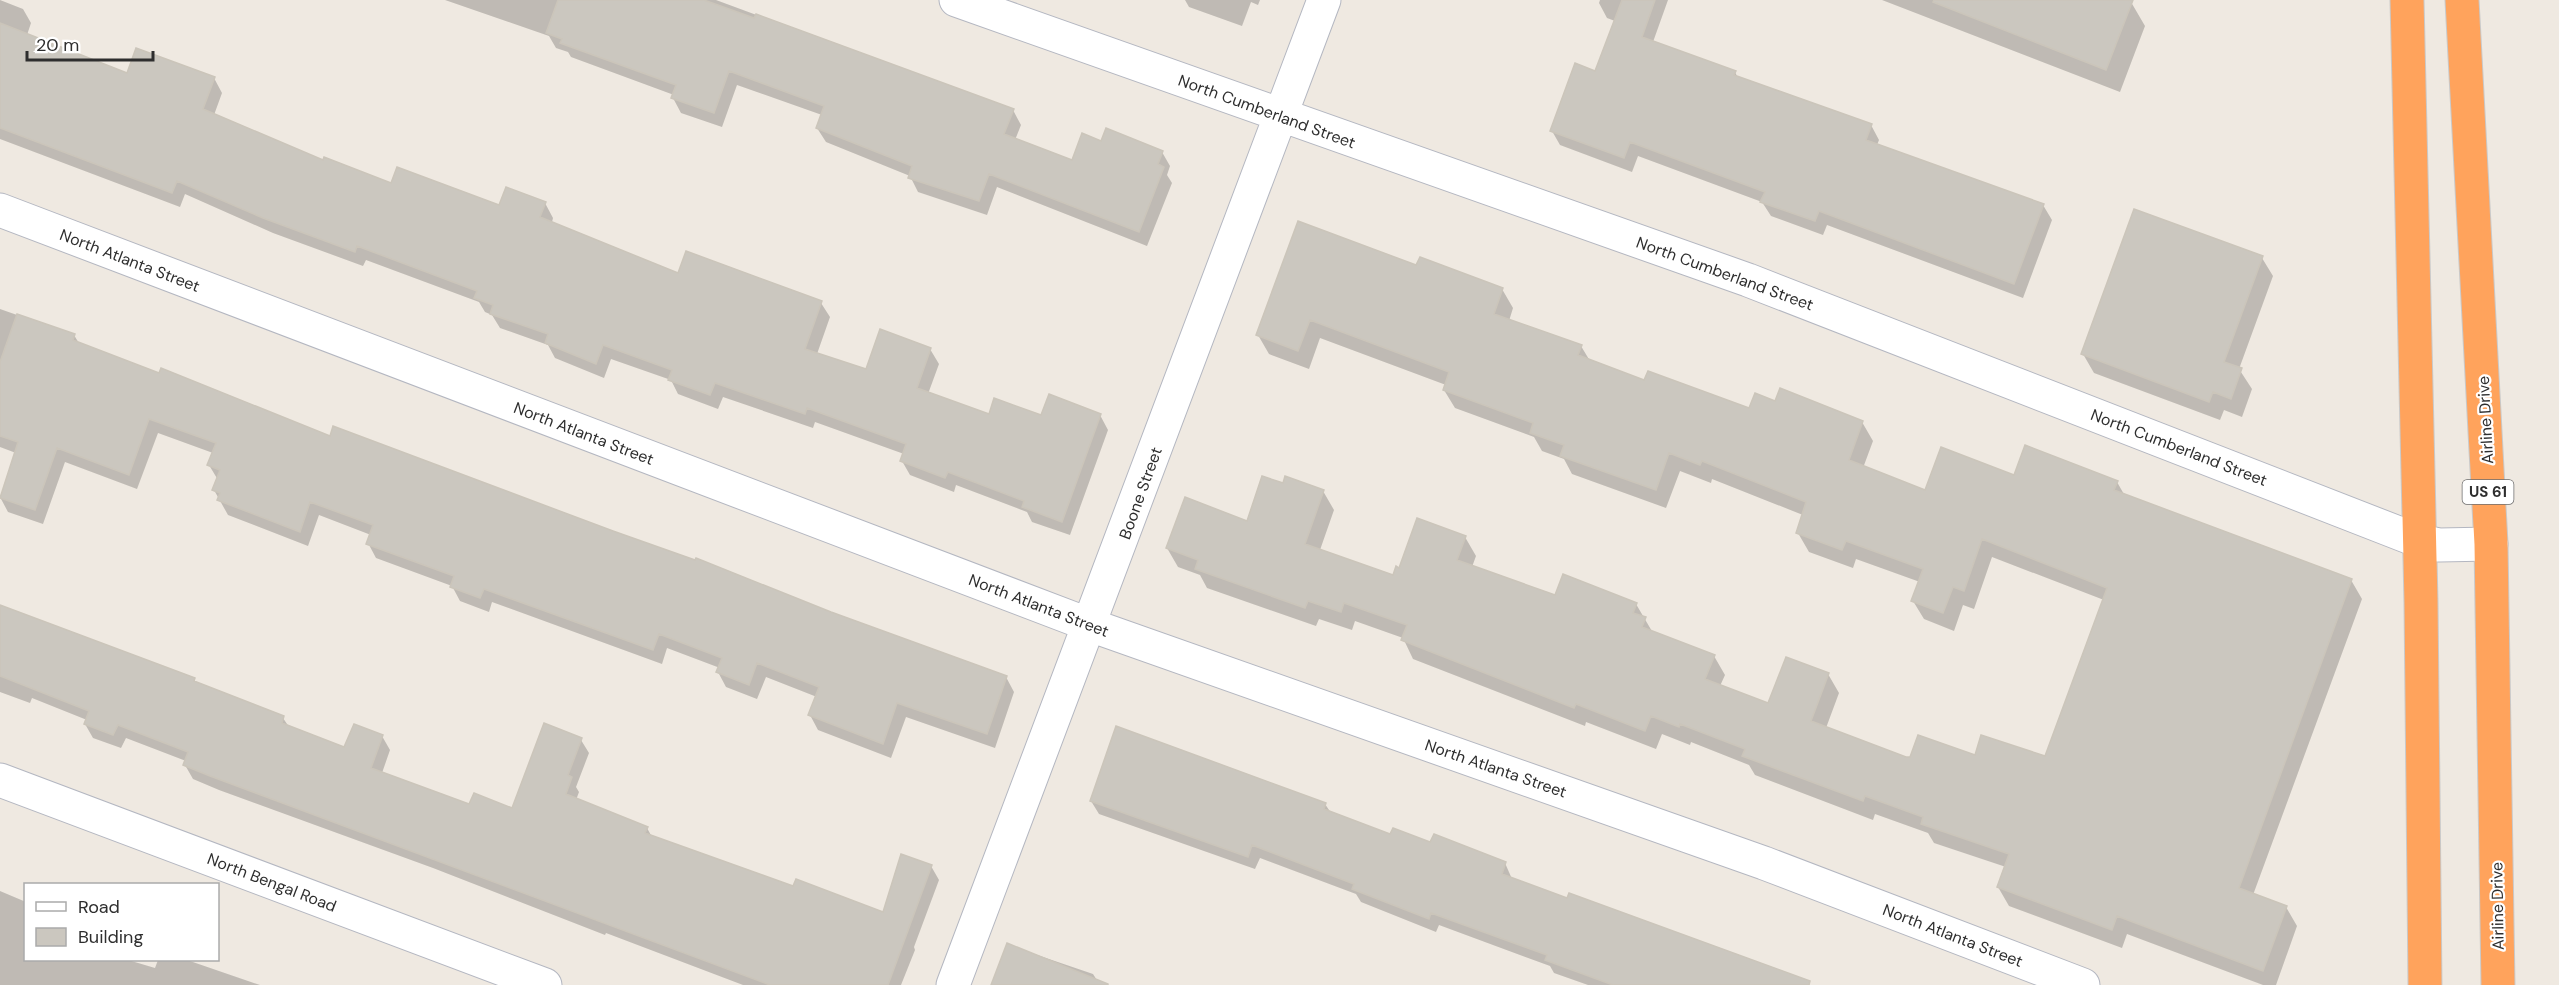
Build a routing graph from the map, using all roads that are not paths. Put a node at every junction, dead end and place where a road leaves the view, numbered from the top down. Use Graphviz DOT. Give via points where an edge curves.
graph roads {
  1 [pos="956,0"];
  2 [pos="1324,0"];
  3 [pos="2408,0"];
  4 [pos="2462,0"];
  5 [pos="1280,116"];
  6 [pos="0,210"];
  7 [pos="2420,541"];
  8 [pos="2491,544"];
  9 [pos="1090,625"];
  10 [pos="0,780"];
  11 [pos="545,985"];
  12 [pos="953,985"];
  13 [pos="2083,985"];
  14 [pos="2425,985"];
  15 [pos="2498,985"];
  1 -- 5 [label="street, North Cumberland Street"];
  2 -- 5 [label="street, Boone Street"];
  3 -- 7 [label="highway"];
  4 -- 8 [label="highway, Airline Drive / US 61"];
  5 -- 7 [label="street, North Cumberland Street" via="1748,280"];
  5 -- 9 [label="street, Boone Street"];
  6 -- 9 [label="street, North Atlanta Street"];
  7 -- 8 [label="street, North Cumberland Street" via="2439,545"];
  7 -- 14 [label="highway"];
  8 -- 15 [label="highway, Airline Drive / US 61"];
  9 -- 12 [label="street, Boone Street"];
  9 -- 13 [label="street, North Atlanta Street" via="1764,863"];
  10 -- 11 [label="street, North Bengal Road"];
}
